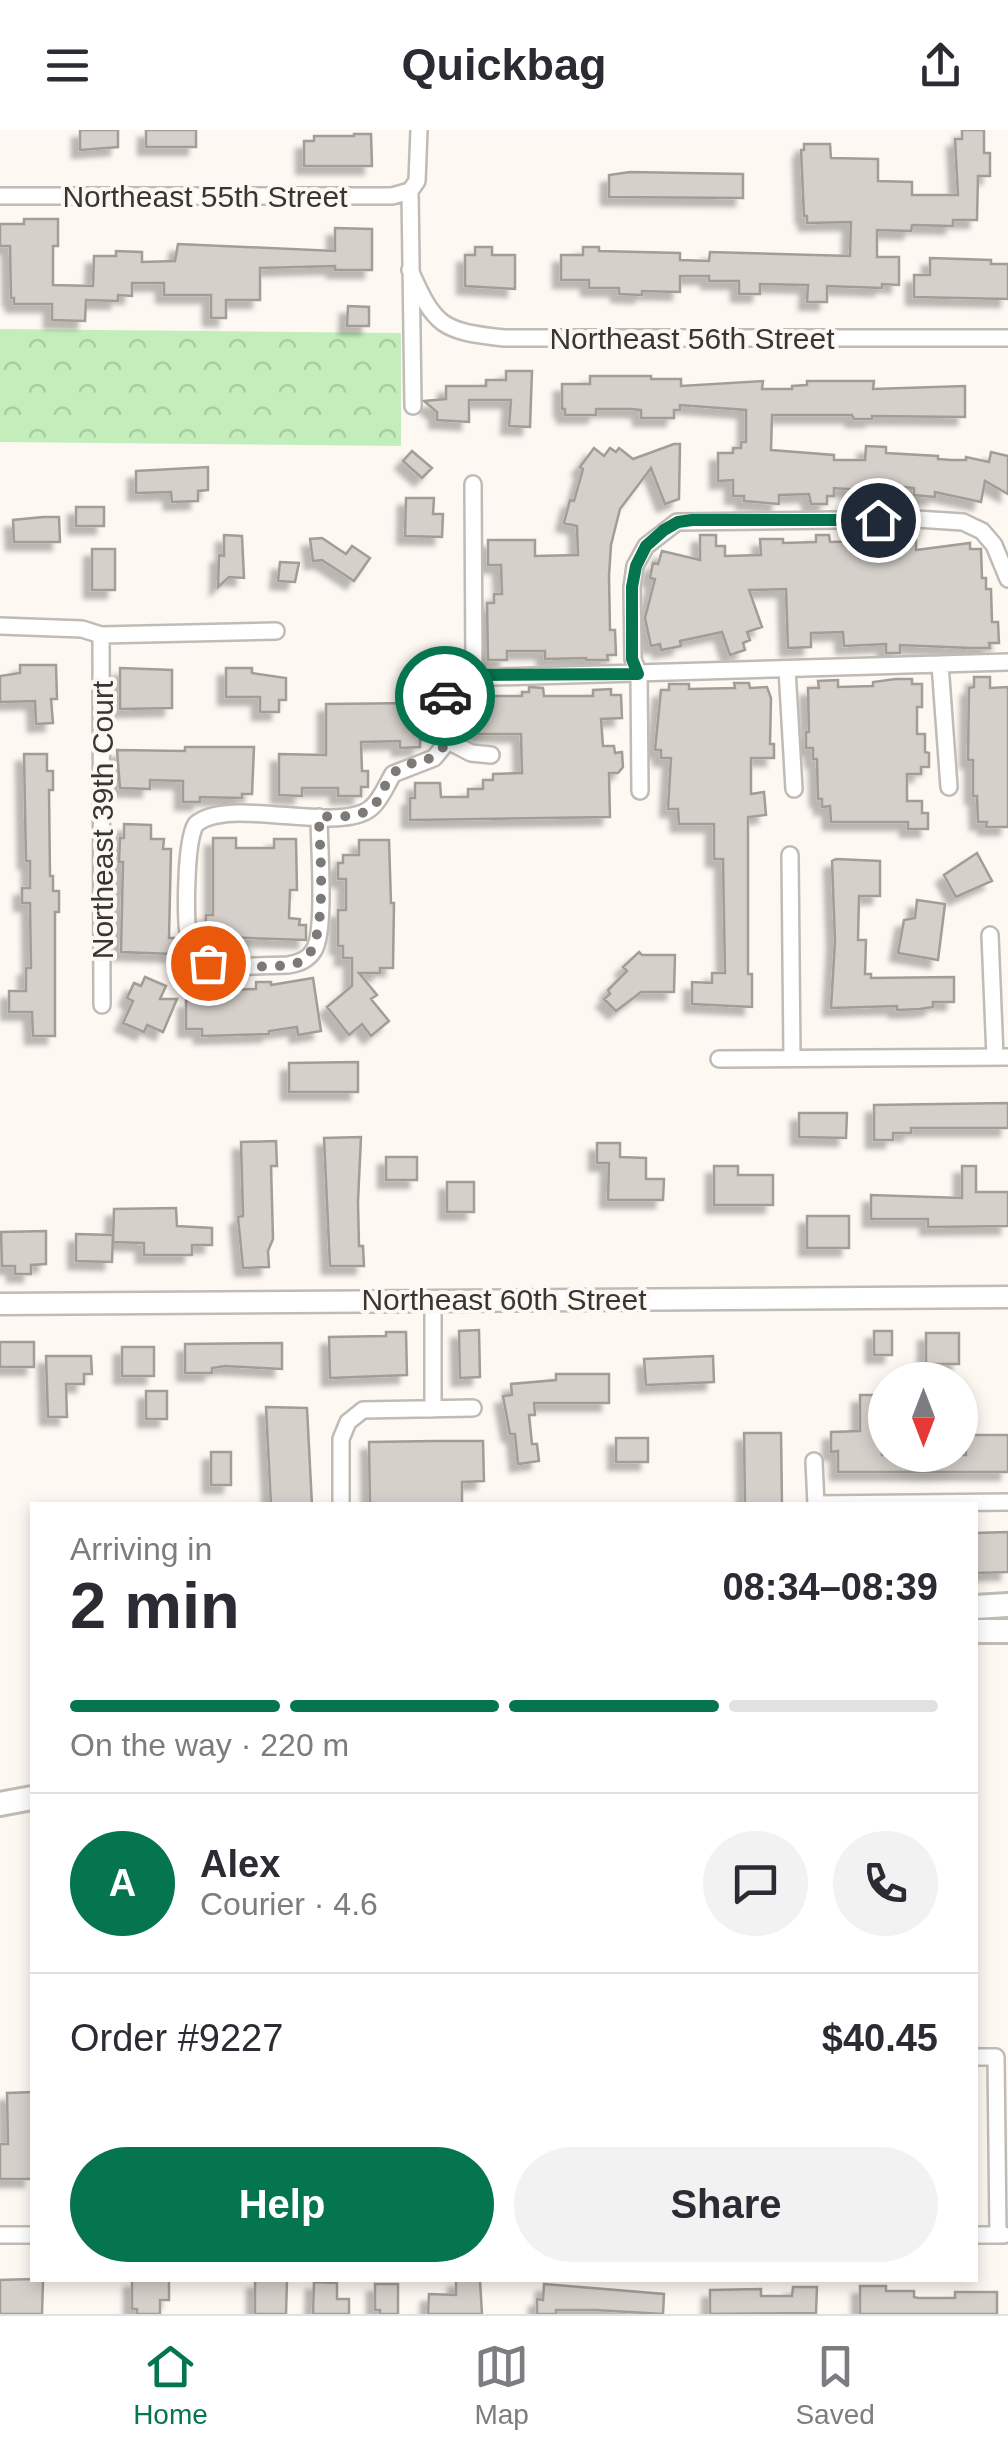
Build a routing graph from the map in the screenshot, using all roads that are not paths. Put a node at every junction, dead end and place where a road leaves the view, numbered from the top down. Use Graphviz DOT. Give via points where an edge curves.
graph roads {
  1 [pos="419,130"];
  2 [pos="410,191"];
  3 [pos="0,196"];
  4 [pos="410,270"];
  5 [pos="1008,338"];
  6 [pos="413,406"];
  7 [pos="473,484"];
  8 [pos="1008,579"];
  9 [pos="0,626"];
  10 [pos="276,631"];
  11 [pos="101,636"];
  12 [pos="1008,662"];
  13 [pos="940,664"];
  14 [pos="787,669"];
  15 [pos="638,674"];
  16 [pos="474,675"];
  17 [pos="448,741"];
  18 [pos="492,754"];
  19 [pos="949,787"];
  20 [pos="794,789"];
  21 [pos="640,791"];
  22 [pos="319,817"];
  23 [pos="790,854"];
  24 [pos="990,935"];
  25 [pos="102,1005"];
  26 [pos="792,1056"];
  27 [pos="1001,1057"];
  28 [pos="719,1059"];
  29 [pos="1008,1297"];
  30 [pos="433,1299"];
  31 [pos="0,1304"];
  32 [pos="473,1408"];
  33 [pos="432,1409"];
  34 [pos="814,1460"];
  35 [pos="342,1502"];
  36 [pos="816,1502"];
  37 [pos="978,1502"];
  38 [pos="1008,1502"];
  39 [pos="1008,1605"];
  40 [pos="978,1606"];
  41 [pos="1008,1631"];
  42 [pos="978,1632"];
  43 [pos="30,1798"];
  44 [pos="0,1804"];
  45 [pos="978,2057"];
  46 [pos="0,2235"];
  47 [pos="30,2235"];
  48 [pos="1003,2235"];
  1 -- 2 [label="street" via="417,181"];
  2 -- 3 [label="street, Northeast 55th Street"];
  2 -- 4 [label="street"];
  4 -- 5 [label="street, Northeast 56th Street" via="427,308 447,326 504,338"];
  4 -- 6 [label="street"];
  7 -- 16 [label="street"];
  8 -- 15 [label="street" via="994,545 964,522 678,522 646,546 636,566 632,659"];
  9 -- 11 [label="street" via="82,629"];
  10 -- 11 [label="street"];
  11 -- 25 [label="street, Northeast 39th Court"];
  12 -- 13 [label="street"];
  13 -- 14 [label="street"];
  13 -- 19 [label="street"];
  14 -- 15 [label="street"];
  14 -- 20 [label="street"];
  15 -- 16 [label="street"];
  15 -- 21 [label="street"];
  16 -- 17 [label="street" via="454,682 445,694"];
  17 -- 18 [label="street"];
  17 -- 22 [label="street" via="434,758 392,774 367,811"];
  22 -- 22 [label="street" via="217,814 196,824 188,840 188,932 197,958 288,965 310,955 320,934"];
  23 -- 26 [label="street"];
  24 -- 27 [label="street"];
  26 -- 27 [label="street"];
  26 -- 28 [label="street"];
  29 -- 30 [label="street, Northeast 60th Street"];
  30 -- 31 [label="street, Northeast 60th Street"];
  30 -- 33 [label="street"];
  32 -- 33 [label="street"];
  33 -- 35 [label="street" via="364,1410 348,1422 341,1439"];
  34 -- 36 [label="street"];
  37 -- 38 [label="street"];
  39 -- 40 [label="main road"];
  41 -- 42 [label="main road"];
  43 -- 44 [label="main road"];
  45 -- 48 [label="street" via="996,2057"];
  46 -- 47 [label="street"];
}
